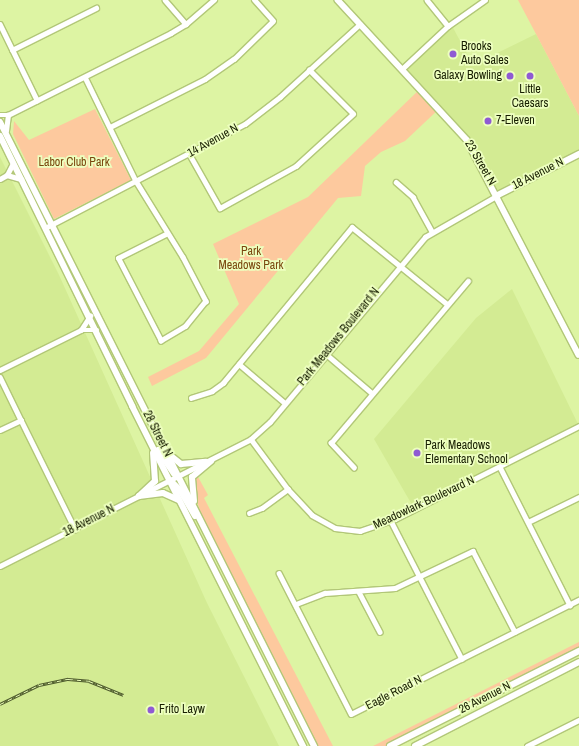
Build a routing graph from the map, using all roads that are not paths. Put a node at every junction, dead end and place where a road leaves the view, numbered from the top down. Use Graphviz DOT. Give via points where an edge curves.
graph roads {
  1 [pos="165,0"];
  2 [pos="214,0"];
  3 [pos="254,0"];
  4 [pos="338,0"];
  5 [pos="427,0"];
  6 [pos="485,0"];
  7 [pos="96,8"];
  8 [pos="0,24"];
  9 [pos="186,24"];
  10 [pos="360,24"];
  11 [pos="448,26"];
  12 [pos="12,50"];
  13 [pos="402,69"];
  14 [pos="309,70"];
  15 [pos="85,77"];
  16 [pos="38,100"];
  17 [pos="0,115"];
  18 [pos="8,115"];
  19 [pos="0,122"];
  20 [pos="110,127"];
  21 [pos="0,136"];
  22 [pos="8,137"];
  23 [pos="190,154"];
  24 [pos="579,154"];
  25 [pos="13,163"];
  26 [pos="7,175"];
  27 [pos="0,179"];
  28 [pos="21,179"];
  29 [pos="136,181"];
  30 [pos="396,182"];
  31 [pos="498,195"];
  32 [pos="48,226"];
  33 [pos="432,230"];
  34 [pos="166,234"];
  35 [pos="398,265"];
  36 [pos="468,281"];
  37 [pos="447,304"];
  38 [pos="90,316"];
  39 [pos="81,330"];
  40 [pos="97,330"];
  41 [pos="326,354"];
  42 [pos="579,355"];
  43 [pos="239,364"];
  44 [pos="0,370"];
  45 [pos="0,377"];
  46 [pos="372,393"];
  47 [pos="191,398"];
  48 [pos="285,403"];
  49 [pos="132,406"];
  50 [pos="21,420"];
  51 [pos="579,426"];
  52 [pos="0,430"];
  53 [pos="251,439"];
  54 [pos="150,442"];
  55 [pos="162,445"];
  56 [pos="212,461"];
  57 [pos="500,467"];
  58 [pos="354,468"];
  59 [pos="178,477"];
  60 [pos="170,481"];
  61 [pos="288,489"];
  62 [pos="139,496"];
  63 [pos="579,497"];
  64 [pos="180,501"];
  65 [pos="196,510"];
  66 [pos="249,512"];
  67 [pos="391,521"];
  68 [pos="528,522"];
  69 [pos="75,529"];
  70 [pos="214,544"];
  71 [pos="0,566"];
  72 [pos="279,573"];
  73 [pos="420,577"];
  74 [pos="359,592"];
  75 [pos="579,600"];
  76 [pos="296,604"];
  77 [pos="570,605"];
  78 [pos="380,632"];
  79 [pos="515,632"];
  80 [pos="579,651"];
  81 [pos="462,659"];
  82 [pos="579,662"];
  83 [pos="579,720"];
  84 [pos="291,722"];
  85 [pos="418,732"];
  86 [pos="303,746"];
  87 [pos="306,746"];
  88 [pos="314,746"];
  89 [pos="390,746"];
  90 [pos="395,746"];
  91 [pos="415,746"];
  92 [pos="527,746"];
  1 -- 9 [label="street"];
  2 -- 9 [label="street"];
  3 -- 20 [label="street" via="273,21 234,59 210,76"];
  4 -- 10 [label="street, 23 Street N"];
  5 -- 11 [label="street"];
  6 -- 11 [label="street"];
  7 -- 12 [label="street"];
  8 -- 12 [label="street"];
  9 -- 15 [label="street"];
  10 -- 13 [label="street, 23 Street N"];
  10 -- 14 [label="street, 14 Avenue N"];
  11 -- 13 [label="street"];
  12 -- 16 [label="street"];
  13 -- 31 [label="street, 23 Street N" via="462,133"];
  14 -- 23 [label="street, 14 Avenue N" via="258,115"];
  14 -- 23 [label="street" via="353,114 296,166 220,208"];
  15 -- 16 [label="street"];
  15 -- 20 [label="street"];
  16 -- 18 [label="street"];
  17 -- 18 [label="street"];
  18 -- 22 [label="street" via="5,125"];
  19 -- 22 [label="main road, 28 Street N"];
  20 -- 29 [label="street"];
  21 -- 25 [label="main road, 28 Street N"];
  22 -- 32 [label="main road, 28 Street N"];
  23 -- 29 [label="street, 14 Avenue N"];
  24 -- 31 [label="street, 18 Avenue N"];
  25 -- 26 [label="street"];
  25 -- 28 [label="main road, 28 Street N"];
  26 -- 27 [label="street"];
  26 -- 28 [label="street"];
  28 -- 32 [label="main road, 28 Street N"];
  29 -- 32 [label="street, 14 Avenue N"];
  29 -- 34 [label="street"];
  30 -- 33 [label="street" via="413,197"];
  31 -- 33 [label="street, Park Meadows Boulevard N"];
  31 -- 42 [label="street, 23 Street N"];
  32 -- 38 [label="main road, 28 Street N"];
  32 -- 55 [label="main road, 28 Street N"];
  33 -- 35 [label="street, Park Meadows Boulevard N"];
  34 -- 34 [label="street" via="183,257 206,301 186,326 161,341 118,258"];
  35 -- 37 [label="street"];
  35 -- 41 [label="street, Park Meadows Boulevard N"];
  35 -- 43 [label="street" via="352,227"];
  36 -- 37 [label="street"];
  37 -- 46 [label="street"];
  38 -- 39 [label="street"];
  38 -- 40 [label="main road, 28 Street N"];
  39 -- 40 [label="street"];
  39 -- 44 [label="street"];
  40 -- 49 [label="main road, 28 Street N"];
  41 -- 46 [label="street"];
  41 -- 48 [label="street, Park Meadows Boulevard N"];
  43 -- 47 [label="street" via="218,388"];
  43 -- 48 [label="street"];
  45 -- 50 [label="street"];
  46 -- 58 [label="street" via="331,443"];
  48 -- 53 [label="street, Park Meadows Boulevard N"];
  49 -- 54 [label="main road, 28 Street N"];
  49 -- 59 [label="main road" via="172,473"];
  50 -- 52 [label="street"];
  50 -- 69 [label="street"];
  51 -- 57 [label="street, Meadowlark Boulevard N"];
  53 -- 56 [label="street, Park Meadows Boulevard N"];
  53 -- 61 [label="street, Meadowlark Boulevard N"];
  54 -- 60 [label="main road, 28 Street N"];
  54 -- 62 [label="main road" via="155,481"];
  55 -- 56 [label="main road" via="175,462 181,464"];
  55 -- 59 [label="main road, 28 Street N"];
  56 -- 59 [label="street, Park Meadows Boulevard N"];
  56 -- 65 [label="main road" via="195,473 191,482"];
  57 -- 67 [label="street, Meadowlark Boulevard N"];
  57 -- 68 [label="street"];
  59 -- 60 [label="street, 18 Avenue N"];
  59 -- 65 [label="main road, 28 Street N"];
  60 -- 62 [label="street, 18 Avenue N"];
  60 -- 64 [label="main road, 28 Street N"];
  60 -- 70 [label="main road" via="180,490"];
  61 -- 66 [label="street" via="262,508"];
  61 -- 67 [label="street, Meadowlark Boulevard N" via="316,518 341,530 364,530"];
  62 -- 64 [label="main road" via="163,492"];
  62 -- 69 [label="street, 18 Avenue N"];
  63 -- 68 [label="street"];
  64 -- 84 [label="main road, 28 Street N"];
  65 -- 70 [label="main road, 28 Street N"];
  67 -- 73 [label="street"];
  68 -- 77 [label="street"];
  69 -- 71 [label="street, 18 Avenue N"];
  70 -- 88 [label="main road, 28 Street N"];
  72 -- 76 [label="street, Eagle Road N"];
  73 -- 74 [label="street" via="395,588"];
  73 -- 79 [label="street" via="473,551"];
  73 -- 81 [label="street"];
  74 -- 76 [label="street" via="324,594"];
  74 -- 78 [label="street"];
  75 -- 77 [label="street, Eagle Road N"];
  76 -- 81 [label="street, Eagle Road N" via="352,714"];
  77 -- 79 [label="street, Eagle Road N"];
  79 -- 81 [label="street, Eagle Road N"];
  80 -- 85 [label="main road, 26 Avenue N"];
  82 -- 91 [label="main road, 26 Avenue N"];
  83 -- 92 [label="street"];
  84 -- 86 [label="main road, 28 Street N"];
  84 -- 87 [label="main road"];
  85 -- 89 [label="main road, 26 Avenue N"];
  85 -- 90 [label="main road"];
}
